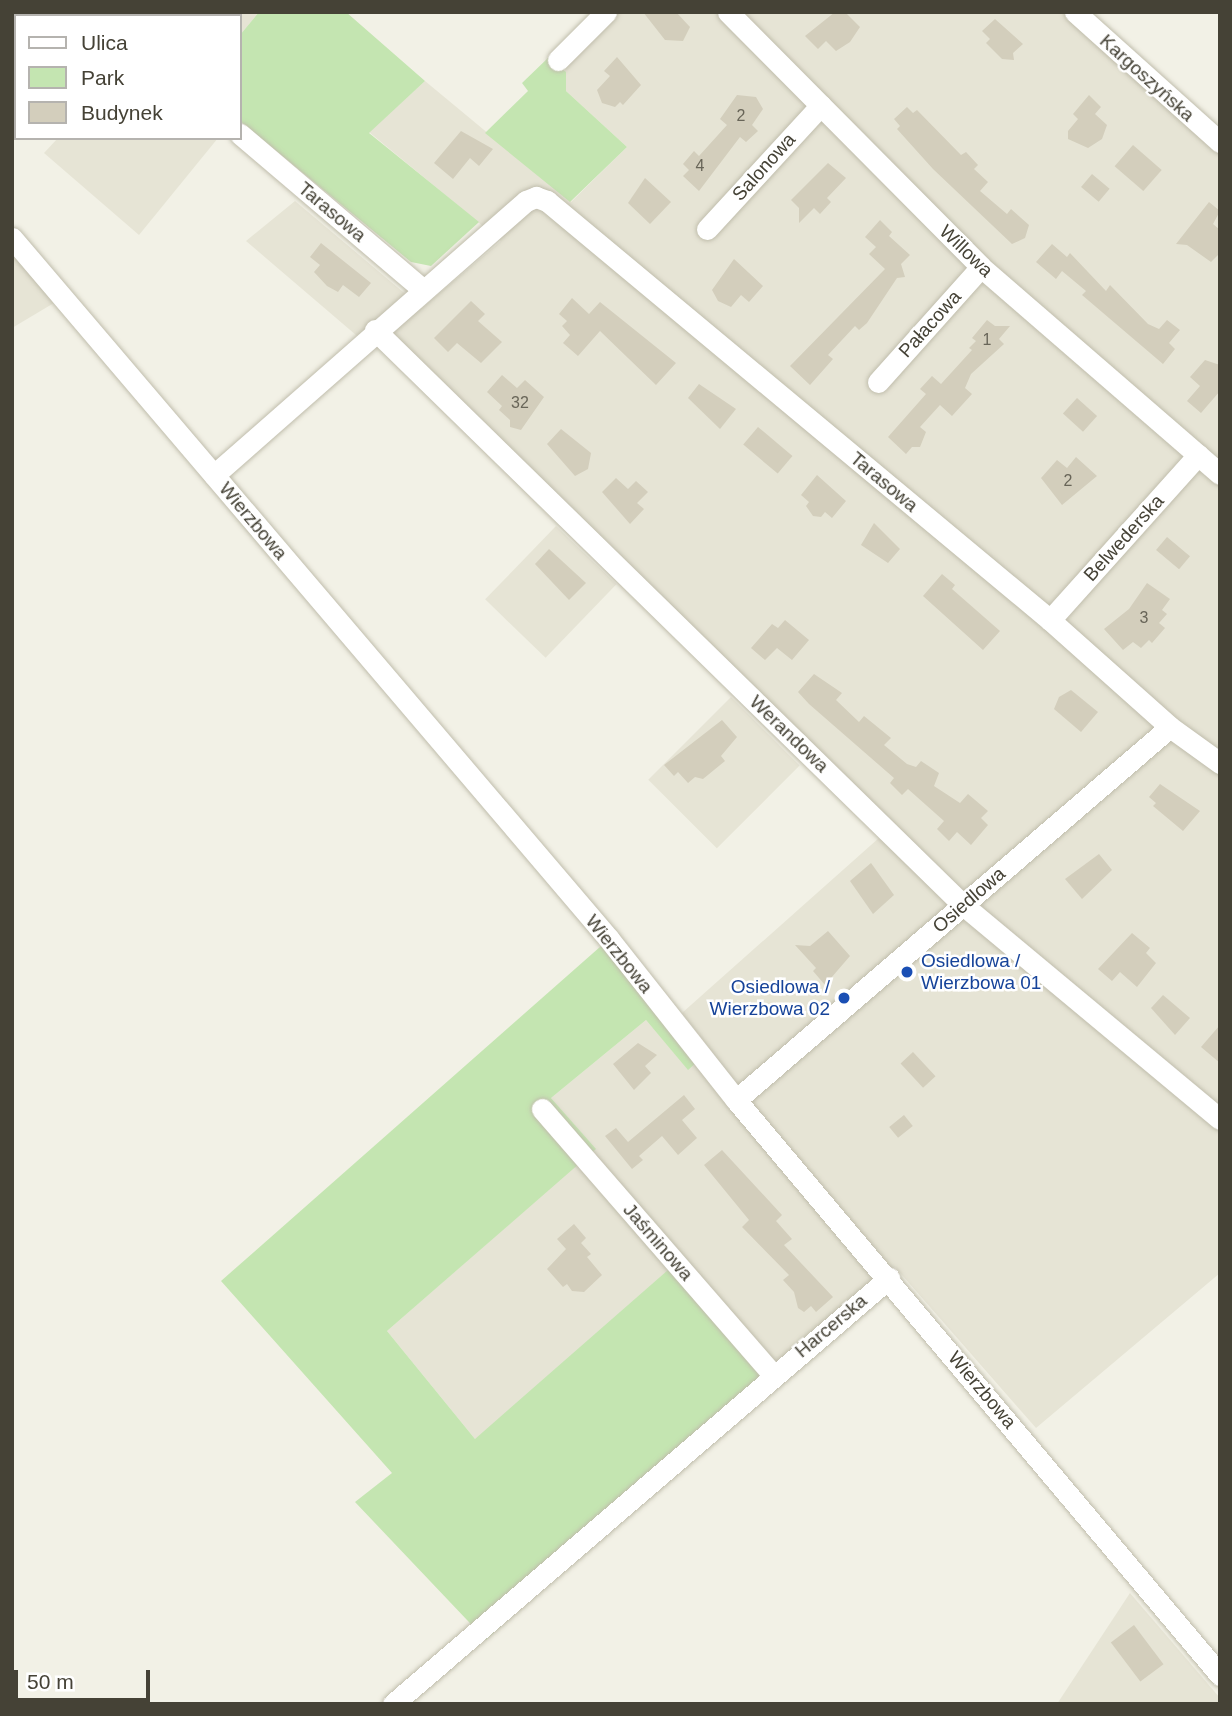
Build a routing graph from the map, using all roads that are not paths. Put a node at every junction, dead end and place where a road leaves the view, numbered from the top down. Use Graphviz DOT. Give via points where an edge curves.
graph roads {
  1 [pos="606,12"];
  2 [pos="728,12"];
  3 [pos="1075,12"];
  4 [pos="558,60"];
  5 [pos="821,105"];
  6 [pos="242,136"];
  7 [pos="1220,142"];
  8 [pos="707,229"];
  9 [pos="12,238"];
  10 [pos="981,267"];
  11 [pos="423,289"];
  12 [pos="375,330"];
  13 [pos="878,382"];
  14 [pos="1198,456"];
  15 [pos="1220,474"];
  16 [pos="214,475"];
  17 [pos="1049,620"];
  18 [pos="1170,727"];
  19 [pos="1220,763"];
  20 [pos="963,905"];
  21 [pos="736,1100"];
  22 [pos="542,1109"];
  23 [pos="1220,1119"];
  24 [pos="889,1278"];
  25 [pos="773,1375"];
  26 [pos="1220,1675"];
  27 [pos="393,1704"];
  1 -- 4 [label="street"];
  2 -- 5 [label="street, Willowa"];
  3 -- 7 [label="street, Kargoszyńska"];
  5 -- 8 [label="street, Salonowa"];
  5 -- 10 [label="street, Willowa"];
  6 -- 11 [label="street, Tarasowa"];
  9 -- 16 [label="street, Wierzbowa"];
  10 -- 13 [label="street, Pałacowa"];
  10 -- 14 [label="street, Willowa"];
  11 -- 12 [label="street"];
  11 -- 17 [label="street, Tarasowa" via="526,201 536,197 547,201"];
  12 -- 16 [label="street"];
  12 -- 20 [label="street, Werandowa"];
  14 -- 15 [label="street, Willowa"];
  14 -- 17 [label="street, Belwederska"];
  16 -- 21 [label="street, Wierzbowa" via="609,939"];
  17 -- 18 [label="street, Tarasowa"];
  18 -- 19 [label="street, Tarasowa"];
  18 -- 20 [label="street, Osiedlowa"];
  20 -- 21 [label="street, Osiedlowa"];
  20 -- 23 [label="street, Werandowa"];
  21 -- 24 [label="street, Wierzbowa"];
  22 -- 25 [label="street, Jaśminowa"];
  24 -- 25 [label="street, Harcerska"];
  24 -- 26 [label="street, Wierzbowa"];
  25 -- 27 [label="street, Harcerska"];
}
